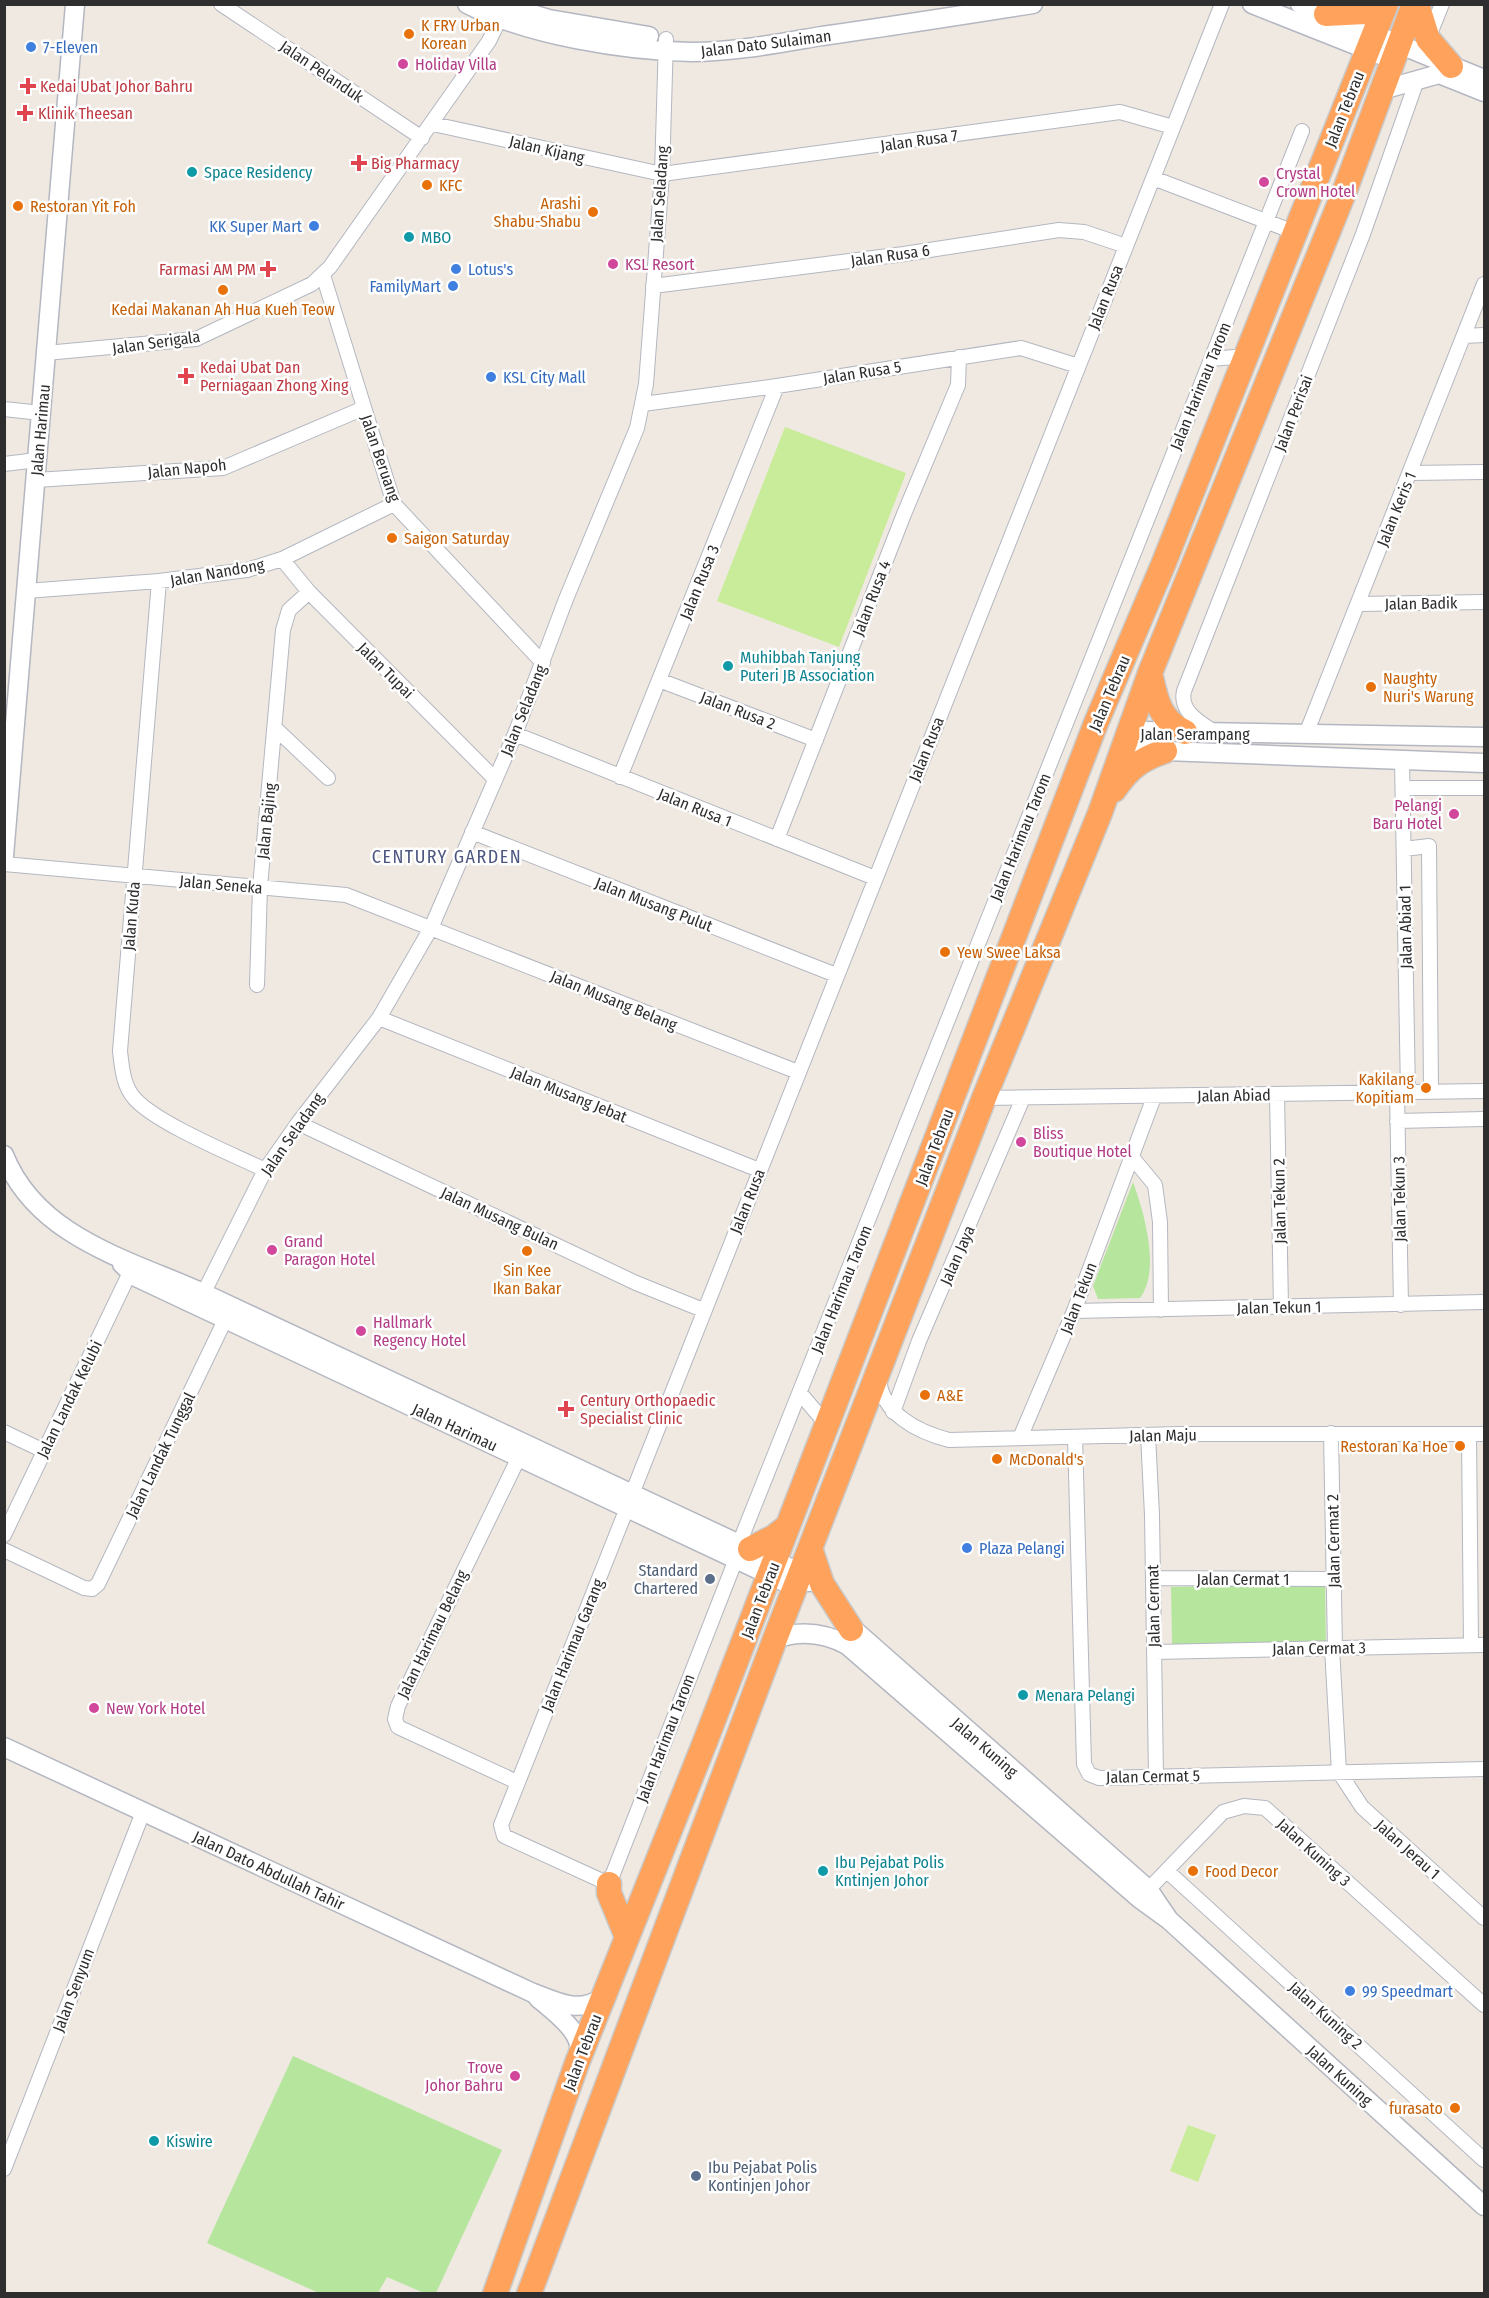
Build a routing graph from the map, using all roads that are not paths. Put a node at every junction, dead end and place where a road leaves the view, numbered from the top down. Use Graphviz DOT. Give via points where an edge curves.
graph roads {
  1 [pos="75,4"];
  2 [pos="221,4"];
  3 [pos="467,4"];
  4 [pos="963,4"];
  5 [pos="1033,4"];
  6 [pos="1222,4"];
  7 [pos="1252,4"];
  8 [pos="1300,4"];
  9 [pos="1381,4"];
  10 [pos="1386,4"];
  11 [pos="1415,4"];
  12 [pos="1442,4"];
  13 [pos="501,10"];
  14 [pos="1326,14"];
  15 [pos="1428,39"];
  16 [pos="1371,42"];
  17 [pos="666,45"];
  18 [pos="1396,53"];
  19 [pos="1451,66"];
  20 [pos="1485,79"];
  21 [pos="1417,80"];
  22 [pos="1382,90"];
  23 [pos="1485,92"];
  24 [pos="432,124"];
  25 [pos="1173,127"];
  26 [pos="1302,131"];
  27 [pos="422,138"];
  28 [pos="662,174"];
  29 [pos="1153,178"];
  30 [pos="1265,220"];
  31 [pos="1294,231"];
  32 [pos="1126,246"];
  33 [pos="323,275"];
  34 [pos="1485,284"];
  35 [pos="652,286"];
  36 [pos="1485,335"];
  37 [pos="1464,336"];
  38 [pos="46,353"];
  39 [pos="1245,356"];
  40 [pos="959,357"];
  41 [pos="1210,359"];
  42 [pos="1078,366"];
  43 [pos="777,386"];
  44 [pos="643,404"];
  45 [pos="364,408"];
  46 [pos="4,410"];
  47 [pos="41,413"];
  48 [pos="37,460"];
  49 [pos="4,464"];
  50 [pos="1485,472"];
  51 [pos="1410,473"];
  52 [pos="36,480"];
  53 [pos="394,504"];
  54 [pos="282,559"];
  55 [pos="1163,565"];
  56 [pos="159,581"];
  57 [pos="26,591"];
  58 [pos="309,592"];
  59 [pos="1485,602"];
  60 [pos="1358,604"];
  61 [pos="543,663"];
  62 [pos="1150,673"];
  63 [pos="659,680"];
  64 [pos="276,729"];
  65 [pos="1185,732"];
  66 [pos="1216,733"];
  67 [pos="515,734"];
  68 [pos="1306,734"];
  69 [pos="1126,737"];
  70 [pos="1485,737"];
  71 [pos="816,740"];
  72 [pos="1165,751"];
  73 [pos="1402,761"];
  74 [pos="1485,763"];
  75 [pos="620,777"];
  76 [pos="328,778"];
  77 [pos="495,779"];
  78 [pos="1403,788"];
  79 [pos="1485,788"];
  80 [pos="1100,813"];
  81 [pos="472,832"];
  82 [pos="777,839"];
  83 [pos="1404,849"];
  84 [pos="4,856"];
  85 [pos="4,864"];
  86 [pos="134,876"];
  87 [pos="1038,877"];
  88 [pos="875,878"];
  89 [pos="260,887"];
  90 [pos="431,928"];
  91 [pos="836,975"];
  92 [pos="257,985"];
  93 [pos="380,1018"];
  94 [pos="798,1072"];
  95 [pos="1485,1091"];
  96 [pos="1431,1092"];
  97 [pos="1402,1093"];
  98 [pos="1277,1095"];
  99 [pos="1154,1097"];
  100 [pos="984,1098"];
  101 [pos="1023,1098"];
  102 [pos="1485,1119"];
  103 [pos="1397,1121"];
  104 [pos="298,1123"];
  105 [pos="4,1155"];
  106 [pos="1131,1156"];
  107 [pos="265,1170"];
  108 [pos="759,1170"];
  109 [pos="128,1266"];
  110 [pos="200,1300"];
  111 [pos="1485,1302"];
  112 [pos="1401,1305"];
  113 [pos="1281,1307"];
  114 [pos="703,1310"];
  115 [pos="1161,1310"];
  116 [pos="1074,1311"];
  117 [pos="225,1320"];
  118 [pos="878,1371"];
  119 [pos="800,1393"];
  120 [pos="893,1412"];
  121 [pos="827,1425"];
  122 [pos="4,1432"];
  123 [pos="1331,1433"];
  124 [pos="1469,1434"];
  125 [pos="1485,1434"];
  126 [pos="1148,1435"];
  127 [pos="1075,1437"];
  128 [pos="1020,1438"];
  129 [pos="44,1450"];
  130 [pos="519,1457"];
  131 [pos="629,1501"];
  132 [pos="788,1526"];
  133 [pos="4,1535"];
  134 [pos="810,1548"];
  135 [pos="4,1550"];
  136 [pos="742,1551"];
  137 [pos="772,1568"];
  138 [pos="1153,1578"];
  139 [pos="1334,1579"];
  140 [pos="798,1580"];
  141 [pos="851,1629"];
  142 [pos="775,1639"];
  143 [pos="1478,1645"];
  144 [pos="1333,1648"];
  145 [pos="1154,1652"];
  146 [pos="4,1747"];
  147 [pos="1485,1769"];
  148 [pos="1339,1772"];
  149 [pos="1156,1776"];
  150 [pos="517,1782"];
  151 [pos="143,1812"];
  152 [pos="1167,1871"];
  153 [pos="609,1884"];
  154 [pos="1144,1894"];
  155 [pos="1485,1918"];
  156 [pos="627,1937"];
  157 [pos="533,1993"];
  158 [pos="602,1998"];
  159 [pos="1485,2005"];
  160 [pos="577,2063"];
  161 [pos="1485,2160"];
  162 [pos="4,2169"];
  163 [pos="1485,2206"];
  164 [pos="495,2294"];
  165 [pos="529,2294"];
  1 -- 38 [label="street, Jalan Harimau"];
  2 -- 27 [label="street, Jalan Pelanduk"];
  3 -- 13 [label="street, Jalan Dato Sulaiman"];
  4 -- 17 [label="street, Jalan Dato Sulaiman" via="746,38"];
  5 -- 17 [label="street, Jalan Dato Sulaiman" via="749,48 693,52"];
  6 -- 25 [label="street, Jalan Rusa"];
  7 -- 16 [label="street"];
  8 -- 14 [label="street"];
  9 -- 14 [label="highway" via="1365,12"];
  10 -- 16 [label="highway, Jalan Tebrau"];
  11 -- 15 [label="highway"];
  11 -- 18 [label="highway, Jalan Tebrau"];
  12 -- 15 [label="street"];
  13 -- 17 [label="street, Jalan Dato Sulaiman" via="577,38"];
  13 -- 24 [label="street" via="489,41"];
  14 -- 16 [label="street"];
  15 -- 19 [label="highway"];
  16 -- 18 [label="street"];
  16 -- 31 [label="highway, Jalan Tebrau"];
  17 -- 28 [label="street, Jalan Seladang"];
  18 -- 19 [label="street"];
  18 -- 22 [label="highway, Jalan Tebrau"];
  19 -- 20 [label="street"];
  21 -- 22 [label="street"];
  21 -- 23 [label="street" via="1446,75"];
  21 -- 66 [label="street, Jalan Perisai" via="1363,234 1184,691 1184,705 1191,716"];
  22 -- 62 [label="highway, Jalan Tebrau"];
  24 -- 27 [label="street"];
  24 -- 28 [label="street, Jalan Kijang"];
  25 -- 28 [label="street, Jalan Rusa 7" via="1120,112"];
  25 -- 29 [label="street, Jalan Rusa"];
  26 -- 30 [label="street, Jalan Harimau Tarom"];
  27 -- 33 [label="street"];
  28 -- 35 [label="street, Jalan Seladang"];
  29 -- 30 [label="street"];
  29 -- 32 [label="street, Jalan Rusa"];
  30 -- 31 [label="street"];
  30 -- 41 [label="street, Jalan Harimau Tarom"];
  31 -- 39 [label="highway, Jalan Tebrau"];
  32 -- 35 [label="street, Jalan Rusa 6" via="1084,232 1059,230"];
  32 -- 42 [label="street, Jalan Rusa"];
  33 -- 38 [label="street, Jalan Serigala" via="312,284 196,339"];
  33 -- 45 [label="street, Jalan Beruang"];
  34 -- 37 [label="street, Jalan Keris 1"];
  35 -- 44 [label="street, Jalan Seladang"];
  36 -- 37 [label="street"];
  37 -- 51 [label="street, Jalan Keris 1"];
  38 -- 47 [label="street, Jalan Harimau"];
  39 -- 41 [label="street"];
  39 -- 55 [label="highway, Jalan Tebrau"];
  40 -- 42 [label="street, Jalan Rusa 5" via="1021,348"];
  40 -- 43 [label="street, Jalan Rusa 5"];
  40 -- 71 [label="street, Jalan Rusa 4" via="958,385"];
  41 -- 119 [label="street, Jalan Harimau Tarom"];
  42 -- 88 [label="street, Jalan Rusa"];
  43 -- 44 [label="street, Jalan Rusa 5"];
  43 -- 63 [label="street, Jalan Rusa 3"];
  44 -- 61 [label="street, Jalan Seladang" via="637,428"];
  45 -- 52 [label="street, Jalan Napoh" via="223,468"];
  45 -- 53 [label="street, Jalan Beruang"];
  46 -- 47 [label="street"];
  47 -- 48 [label="street, Jalan Harimau"];
  48 -- 49 [label="street"];
  48 -- 52 [label="street, Jalan Harimau"];
  50 -- 51 [label="street"];
  51 -- 60 [label="street, Jalan Keris 1"];
  52 -- 57 [label="street, Jalan Harimau"];
  53 -- 54 [label="street, Jalan Nandong"];
  53 -- 61 [label="street, Jalan Beruang"];
  54 -- 56 [label="street, Jalan Nandong" via="247,570"];
  54 -- 58 [label="street, Jalan Tupai"];
  55 -- 69 [label="highway" via="1119,701 1119,724"];
  55 -- 87 [label="highway, Jalan Tebrau" via="1096,723"];
  56 -- 57 [label="street, Jalan Nandong"];
  56 -- 86 [label="street, Jalan Kuda"];
  57 -- 84 [label="street, Jalan Harimau"];
  58 -- 64 [label="street, Jalan Bajing" via="285,617"];
  58 -- 77 [label="street, Jalan Tupai"];
  59 -- 60 [label="street, Jalan Badik"];
  60 -- 68 [label="street, Jalan Keris 1"];
  61 -- 67 [label="street, Jalan Seladang"];
  62 -- 65 [label="highway" via="1160,711 1167,721"];
  62 -- 69 [label="highway, Jalan Tebrau"];
  63 -- 71 [label="street, Jalan Rusa 2"];
  63 -- 75 [label="street, Jalan Rusa 3"];
  64 -- 76 [label="street"];
  64 -- 89 [label="street, Jalan Bajing"];
  65 -- 66 [label="street, Jalan Serampang"];
  65 -- 69 [label="street, Jalan Serampang" via="1142,730"];
  66 -- 68 [label="street, Jalan Serampang"];
  67 -- 75 [label="street, Jalan Rusa 1"];
  67 -- 77 [label="street, Jalan Seladang"];
  68 -- 70 [label="street, Jalan Serampang"];
  69 -- 72 [label="street, Jalan Serampang" via="1141,749"];
  69 -- 80 [label="highway, Jalan Tebrau"];
  69 -- 87 [label="highway" via="1100,757"];
  71 -- 82 [label="street, Jalan Rusa 4"];
  72 -- 73 [label="street, Jalan Serampang"];
  72 -- 80 [label="highway" via="1131,767"];
  73 -- 74 [label="street, Jalan Serampang"];
  73 -- 78 [label="street, Jalan Abiad 1"];
  75 -- 82 [label="street, Jalan Rusa 1"];
  77 -- 81 [label="street, Jalan Seladang"];
  78 -- 79 [label="street"];
  78 -- 83 [label="street, Jalan Abiad 1"];
  80 -- 100 [label="highway, Jalan Tebrau"];
  81 -- 90 [label="street, Jalan Seladang"];
  81 -- 91 [label="street, Jalan Musang Pulut"];
  82 -- 88 [label="street, Jalan Rusa 1"];
  83 -- 96 [label="street, Jalan Abiad 1" via="1429,846"];
  83 -- 97 [label="street, Jalan Abiad 1"];
  85 -- 86 [label="street, Jalan Seneka"];
  86 -- 89 [label="street, Jalan Seneka"];
  86 -- 107 [label="street, Jalan Kuda" via="120,1051 125,1084 152,1114"];
  87 -- 121 [label="highway, Jalan Tebrau"];
  88 -- 91 [label="street, Jalan Rusa"];
  89 -- 90 [label="street, Jalan Seneka" via="346,896"];
  89 -- 92 [label="street, Jalan Bajing"];
  90 -- 93 [label="street, Jalan Seladang"];
  90 -- 94 [label="street, Jalan Musang Belang"];
  91 -- 94 [label="street, Jalan Rusa"];
  93 -- 104 [label="street, Jalan Seladang"];
  93 -- 108 [label="street, Jalan Musang Jebat"];
  94 -- 108 [label="street, Jalan Rusa"];
  95 -- 96 [label="street, Jalan Abiad"];
  96 -- 97 [label="street, Jalan Abiad"];
  97 -- 98 [label="street, Jalan Abiad"];
  97 -- 103 [label="street, Jalan Tekun 3"];
  98 -- 99 [label="street, Jalan Abiad"];
  98 -- 113 [label="street, Jalan Tekun 2"];
  99 -- 101 [label="street, Jalan Abiad"];
  99 -- 106 [label="street, Jalan Tekun"];
  100 -- 101 [label="street, Jalan Abiad"];
  100 -- 118 [label="highway, Jalan Tebrau"];
  101 -- 120 [label="street, Jalan Jaya" via="919,1341"];
  102 -- 103 [label="street"];
  103 -- 112 [label="street, Jalan Tekun 3"];
  104 -- 107 [label="street, Jalan Seladang"];
  104 -- 114 [label="street, Jalan Musang Bulan"];
  105 -- 109 [label="street, Jalan Harimau" via="44,1213"];
  106 -- 115 [label="street" via="1155,1185 1160,1222"];
  106 -- 116 [label="street, Jalan Tekun"];
  107 -- 110 [label="street, Jalan Seladang"];
  108 -- 114 [label="street, Jalan Rusa"];
  109 -- 110 [label="street, Jalan Harimau"];
  109 -- 129 [label="street, Jalan Landak Kelubi"];
  110 -- 117 [label="street, Jalan Harimau"];
  110 -- 131 [label="street, Jalan Harimau"];
  111 -- 112 [label="street, Jalan Tekun 1"];
  112 -- 113 [label="street, Jalan Tekun 1"];
  113 -- 115 [label="street, Jalan Tekun 1"];
  114 -- 131 [label="street, Jalan Rusa"];
  115 -- 116 [label="street, Jalan Tekun 1"];
  116 -- 128 [label="street, Jalan Tekun"];
  117 -- 130 [label="street, Jalan Harimau"];
  117 -- 135 [label="street, Jalan Landak Tunggal" via="98,1584 92,1589 84,1588"];
  118 -- 120 [label="street" via="880,1393"];
  118 -- 134 [label="highway, Jalan Tebrau"];
  119 -- 121 [label="street"];
  119 -- 136 [label="street, Jalan Harimau Tarom"];
  120 -- 128 [label="street, Jalan Maju" via="931,1436 949,1440"];
  121 -- 132 [label="highway, Jalan Tebrau"];
  122 -- 129 [label="street"];
  123 -- 124 [label="street, Jalan Maju"];
  123 -- 126 [label="street, Jalan Maju"];
  123 -- 139 [label="street, Jalan Cermat 2"];
  124 -- 125 [label="street, Jalan Maju"];
  124 -- 143 [label="street"];
  126 -- 127 [label="street, Jalan Maju"];
  126 -- 138 [label="street, Jalan Cermat"];
  127 -- 128 [label="street, Jalan Maju"];
  127 -- 149 [label="street, Jalan Cermat 5" via="1084,1764 1089,1774 1099,1778"];
  129 -- 133 [label="street, Jalan Landak Kelubi"];
  130 -- 131 [label="street, Jalan Harimau"];
  130 -- 150 [label="street, Jalan Harimau Belang" via="395,1719 398,1727"];
  131 -- 136 [label="street, Jalan Harimau"];
  131 -- 150 [label="street, Jalan Harimau Garang"];
  132 -- 136 [label="highway"];
  132 -- 137 [label="highway, Jalan Tebrau"];
  134 -- 140 [label="highway, Jalan Tebrau"];
  134 -- 141 [label="highway" via="822,1584"];
  136 -- 137 [label="street, Jalan Harimau"];
  136 -- 153 [label="street, Jalan Harimau Tarom"];
  137 -- 140 [label="street, Jalan Harimau"];
  137 -- 156 [label="highway, Jalan Tebrau"];
  138 -- 139 [label="street, Jalan Cermat 1"];
  138 -- 145 [label="street, Jalan Cermat"];
  139 -- 144 [label="street, Jalan Cermat 2"];
  140 -- 141 [label="street, Jalan Kuning"];
  140 -- 142 [label="highway, Jalan Tebrau"];
  141 -- 154 [label="street, Jalan Kuning"];
  142 -- 154 [label="street, Jalan Kuning" via="809,1633 847,1645"];
  142 -- 165 [label="highway, Jalan Tebrau"];
  143 -- 144 [label="street, Jalan Cermat 3"];
  144 -- 145 [label="street, Jalan Cermat 3"];
  144 -- 148 [label="street, Jalan Cermat 2"];
  145 -- 149 [label="street, Jalan Cermat"];
  146 -- 151 [label="street, Jalan Dato Abdullah Tahir"];
  147 -- 148 [label="street, Jalan Cermat 5"];
  148 -- 149 [label="street, Jalan Cermat 5"];
  148 -- 155 [label="street, Jalan Jerau 1" via="1362,1808"];
  150 -- 153 [label="street, Jalan Harimau Garang" via="501,1825 504,1836"];
  151 -- 157 [label="street, Jalan Dato Abdullah Tahir"];
  151 -- 162 [label="street, Jalan Senyum"];
  152 -- 154 [label="street, Jalan Kuning 3"];
  152 -- 159 [label="street, Jalan Kuning 3" via="1223,1812 1244,1806 1265,1808"];
  152 -- 161 [label="street, Jalan Kuning 2"];
  153 -- 156 [label="highway"];
  154 -- 163 [label="street, Jalan Kuning"];
  156 -- 158 [label="highway, Jalan Tebrau"];
  157 -- 158 [label="street, Jalan Dato Abdullah Tahir" via="580,2007"];
  157 -- 160 [label="street, Jalan Dato Abdullah Tahir" via="576,2037 581,2052"];
  158 -- 160 [label="highway, Jalan Tebrau"];
  160 -- 164 [label="highway, Jalan Tebrau"];
}
